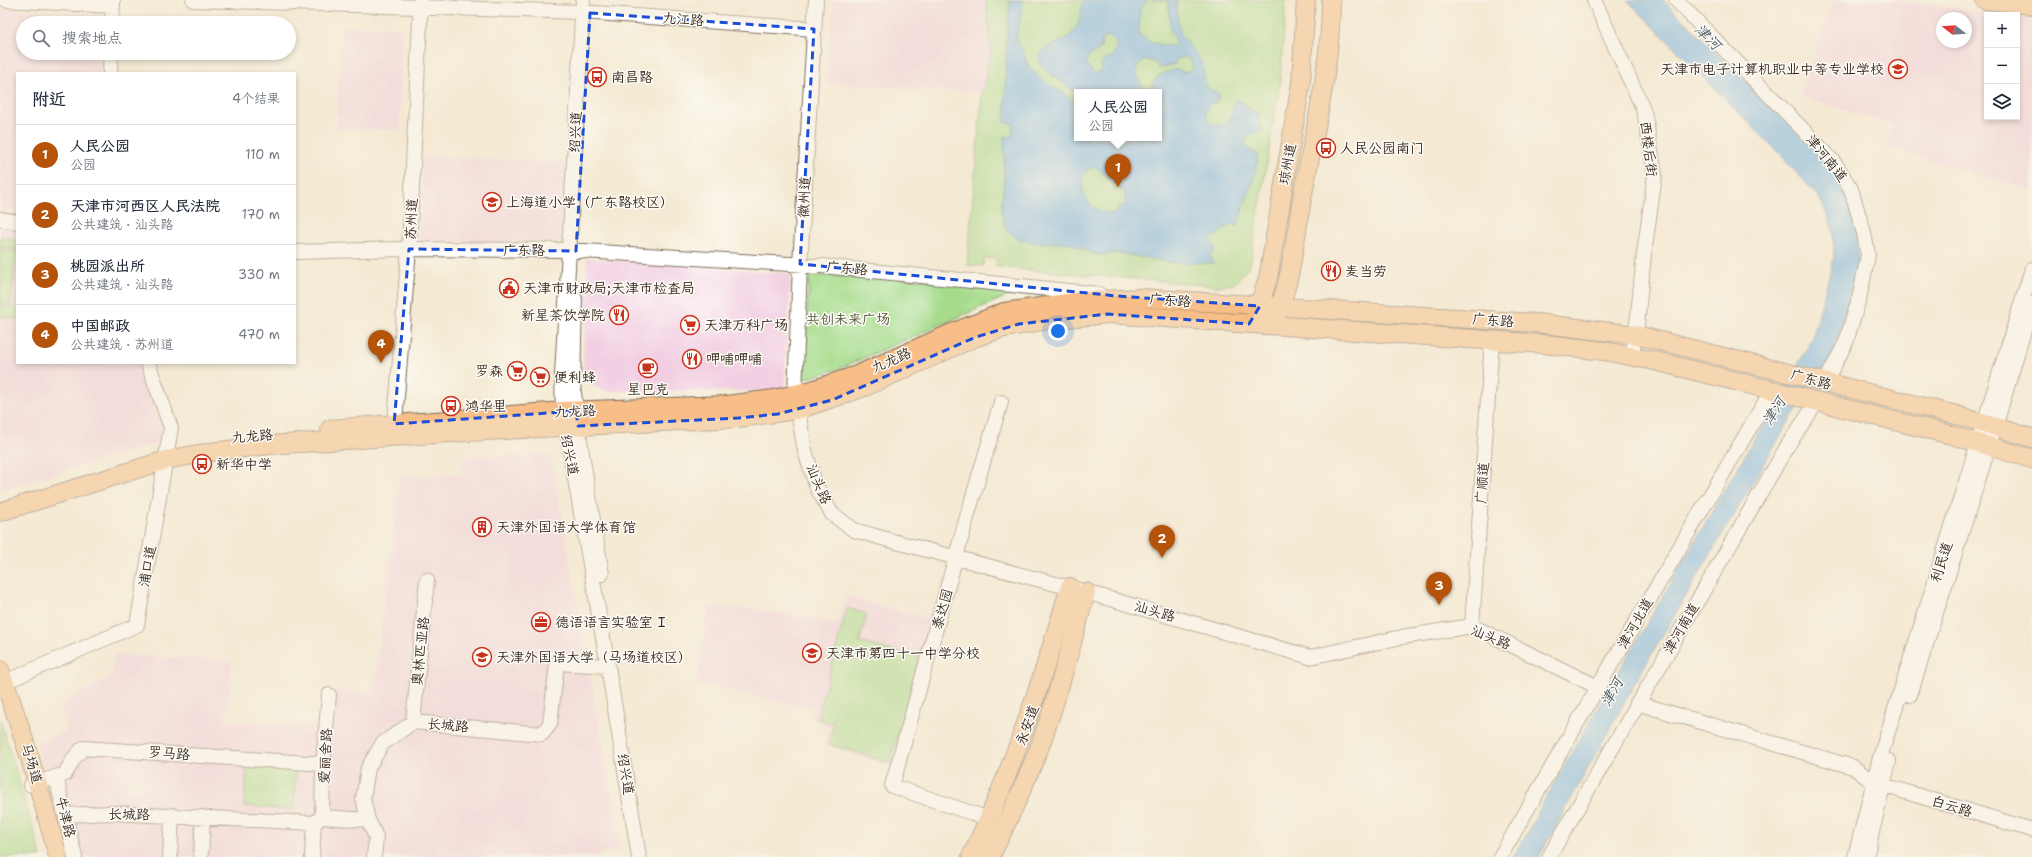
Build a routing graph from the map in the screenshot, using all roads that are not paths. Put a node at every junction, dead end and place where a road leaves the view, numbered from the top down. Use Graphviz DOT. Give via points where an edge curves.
graph roads {
  1 [pos="6,0"];
  2 [pos="193,0"];
  3 [pos="816,0"];
  4 [pos="1306,0"];
  5 [pos="1330,0"];
  6 [pos="1594,0"];
  7 [pos="1676,0"];
  8 [pos="1985,0"];
  9 [pos="113,3"];
  10 [pos="421,4"];
  11 [pos="2032,5"];
  12 [pos="587,6"];
  13 [pos="112,16"];
  14 [pos="814,29"];
  15 [pos="111,60"];
  16 [pos="110,72"];
  17 [pos="0,219"];
  18 [pos="16,222"];
  19 [pos="410,249"];
  20 [pos="572,250"];
  21 [pos="296,252"];
  22 [pos="800,264"];
  23 [pos="2032,269"];
  24 [pos="1141,298"];
  25 [pos="2032,304"];
  26 [pos="1260,306"];
  27 [pos="1280,307"];
  28 [pos="1130,315"];
  29 [pos="1249,324"];
  30 [pos="1270,326"];
  31 [pos="1636,335"];
  32 [pos="1492,340"];
  33 [pos="1631,356"];
  34 [pos="148,364"];
  35 [pos="1825,383"];
  36 [pos="1772,390"];
  37 [pos="796,402"];
  38 [pos="1001,402"];
  39 [pos="1817,402"];
  40 [pos="571,418"];
  41 [pos="1990,425"];
  42 [pos="394,430"];
  43 [pos="2032,438"];
  44 [pos="1984,444"];
  45 [pos="168,454"];
  46 [pos="2032,459"];
  47 [pos="0,501"];
  48 [pos="0,512"];
  49 [pos="956,558"];
  50 [pos="427,580"];
  51 [pos="1078,590"];
  52 [pos="1472,626"];
  53 [pos="608,666"];
  54 [pos="1,682"];
  55 [pos="1598,687"];
  56 [pos="329,695"];
  57 [pos="1637,703"];
  58 [pos="413,722"];
  59 [pos="323,764"];
  60 [pos="56,777"];
  61 [pos="1877,783"];
  62 [pos="35,784"];
  63 [pos="65,815"];
  64 [pos="172,815"];
  65 [pos="203,817"];
  66 [pos="989,819"];
  67 [pos="318,820"];
  68 [pos="368,820"];
  69 [pos="2032,830"];
  70 [pos="50,857"];
  71 [pos="58,857"];
  72 [pos="75,857"];
  73 [pos="170,857"];
  74 [pos="201,857"];
  75 [pos="312,857"];
  76 [pos="374,857"];
  77 [pos="639,857"];
  78 [pos="648,857"];
  79 [pos="971,857"];
  80 [pos="990,857"];
  81 [pos="1500,857"];
  82 [pos="1549,857"];
  83 [pos="1855,857"];
  84 [pos="1866,857"];
  1 -- 9 [label="street"];
  2 -- 10 [label="street, 九江路"];
  3 -- 14 [label="street, 徽州道"];
  4 -- 26 [label="main road, 琼州道" via="1301,84 1268,279"];
  5 -- 27 [label="main road, 琼州道" via="1322,88 1287,282"];
  6 -- 31 [label="street, 西楼后街" via="1643,111 1655,175"];
  7 -- 35 [label="street, 津河南道" via="1824,151 1851,189 1868,254 1860,295 1846,342"];
  8 -- 11 [label="main road"];
  9 -- 13 [label="street"];
  10 -- 12 [label="street, 九江路"];
  10 -- 19 [label="street, 苏州道"];
  12 -- 14 [label="street, 九江路"];
  12 -- 20 [label="street, 绍兴道"];
  14 -- 22 [label="street, 徽州道"];
  15 -- 16 [label="street"];
  17 -- 18 [label="street"];
  19 -- 20 [label="street, 广东路"];
  19 -- 21 [label="street, 广东路"];
  19 -- 42 [label="street, 苏州道"];
  20 -- 22 [label="street, 广东路"];
  20 -- 40 [label="street, 绍兴道"];
  22 -- 24 [label="street, 广东路"];
  22 -- 37 [label="street, 徽州道"];
  23 -- 41 [label="street, 利民道"];
  24 -- 26 [label="main road, 广东路"];
  24 -- 37 [label="main road, 九龙路" via="1080,301 1004,312"];
  25 -- 41 [label="street, 利民道"];
  26 -- 27 [label="main road, 广东路"];
  26 -- 29 [label="main road, 琼州道"];
  27 -- 30 [label="main road"];
  27 -- 31 [label="main road, 广东路" via="1536,323"];
  28 -- 29 [label="main road, 广东路"];
  28 -- 37 [label="main road, 九龙路" via="1078,316 1000,329 976,337 865,387"];
  29 -- 30 [label="main road, 广东路"];
  30 -- 32 [label="main road, 广东路"];
  31 -- 33 [label="street, 西楼后街"];
  31 -- 35 [label="main road, 广东路"];
  32 -- 33 [label="main road, 广东路" via="1559,345"];
  32 -- 52 [label="street, 广顺道"];
  33 -- 36 [label="main road, 广东路"];
  34 -- 45 [label="street, 浦口道" via="171,428"];
  35 -- 41 [label="main road, 广东路"];
  36 -- 39 [label="main road, 广东路"];
  36 -- 55 [label="street, 津河北道"];
  37 -- 40 [label="main road, 九龙路"];
  37 -- 49 [label="street, 汕头路" via="805,451 817,488 832,514 854,530"];
  38 -- 49 [label="street, 泰达园"];
  39 -- 44 [label="main road, 广东路"];
  39 -- 57 [label="street, 津河南道" via="1788,445"];
  40 -- 42 [label="main road, 九龙路"];
  40 -- 53 [label="street, 绍兴道"];
  40 -- 78 [label="street, 绍兴道"];
  41 -- 43 [label="main road, 广东路"];
  41 -- 44 [label="street, 利民道"];
  42 -- 45 [label="main road, 九龙路" via="270,446"];
  44 -- 46 [label="main road, 广东路"];
  44 -- 61 [label="street, 利民道"];
  45 -- 47 [label="main road, 九龙路"];
  45 -- 48 [label="main road, 九龙路"];
  45 -- 54 [label="street, 浦口道" via="137,625"];
  49 -- 51 [label="street, 汕头路"];
  49 -- 66 [label="street, 泰达园" via="892,786"];
  50 -- 58 [label="street, 奥林匹亚路"];
  51 -- 52 [label="street, 汕头路" via="1310,656"];
  51 -- 66 [label="main road, 永安道"];
  51 -- 80 [label="main road, 永安道" via="1066,664 1040,746 1015,807"];
  52 -- 55 [label="street, 汕头路"];
  53 -- 58 [label="street, 长城路" via="557,663 550,724 542,734"];
  53 -- 77 [label="street, 绍兴道"];
  54 -- 62 [label="main road, 马场道" via="17,738"];
  55 -- 81 [label="street, 津河北道"];
  56 -- 59 [label="street, 爱丽舍路"];
  57 -- 61 [label="street" via="1853,766"];
  57 -- 82 [label="street, 津河南道"];
  58 -- 68 [label="street, 长城路" via="382,744 368,768 363,799"];
  59 -- 60 [label="street, 罗马路" via="83,748 65,774"];
  59 -- 67 [label="street, 爱丽舍路"];
  60 -- 62 [label="street, 罗马路"];
  60 -- 63 [label="street, 牛津路"];
  61 -- 69 [label="street, 白云路"];
  61 -- 83 [label="street, 利民道"];
  61 -- 84 [label="street, 利民道"];
  62 -- 70 [label="main road, 马场道"];
  62 -- 71 [label="main road, 马场道"];
  63 -- 64 [label="street, 长城路"];
  63 -- 72 [label="street, 牛津路"];
  64 -- 65 [label="street, 长城路"];
  64 -- 73 [label="street"];
  65 -- 67 [label="street, 长城路"];
  65 -- 74 [label="street"];
  66 -- 79 [label="main road, 永安道"];
  67 -- 68 [label="street, 长城路"];
  67 -- 75 [label="street, 爱丽舍路"];
  68 -- 76 [label="street" via="376,837"];
}
